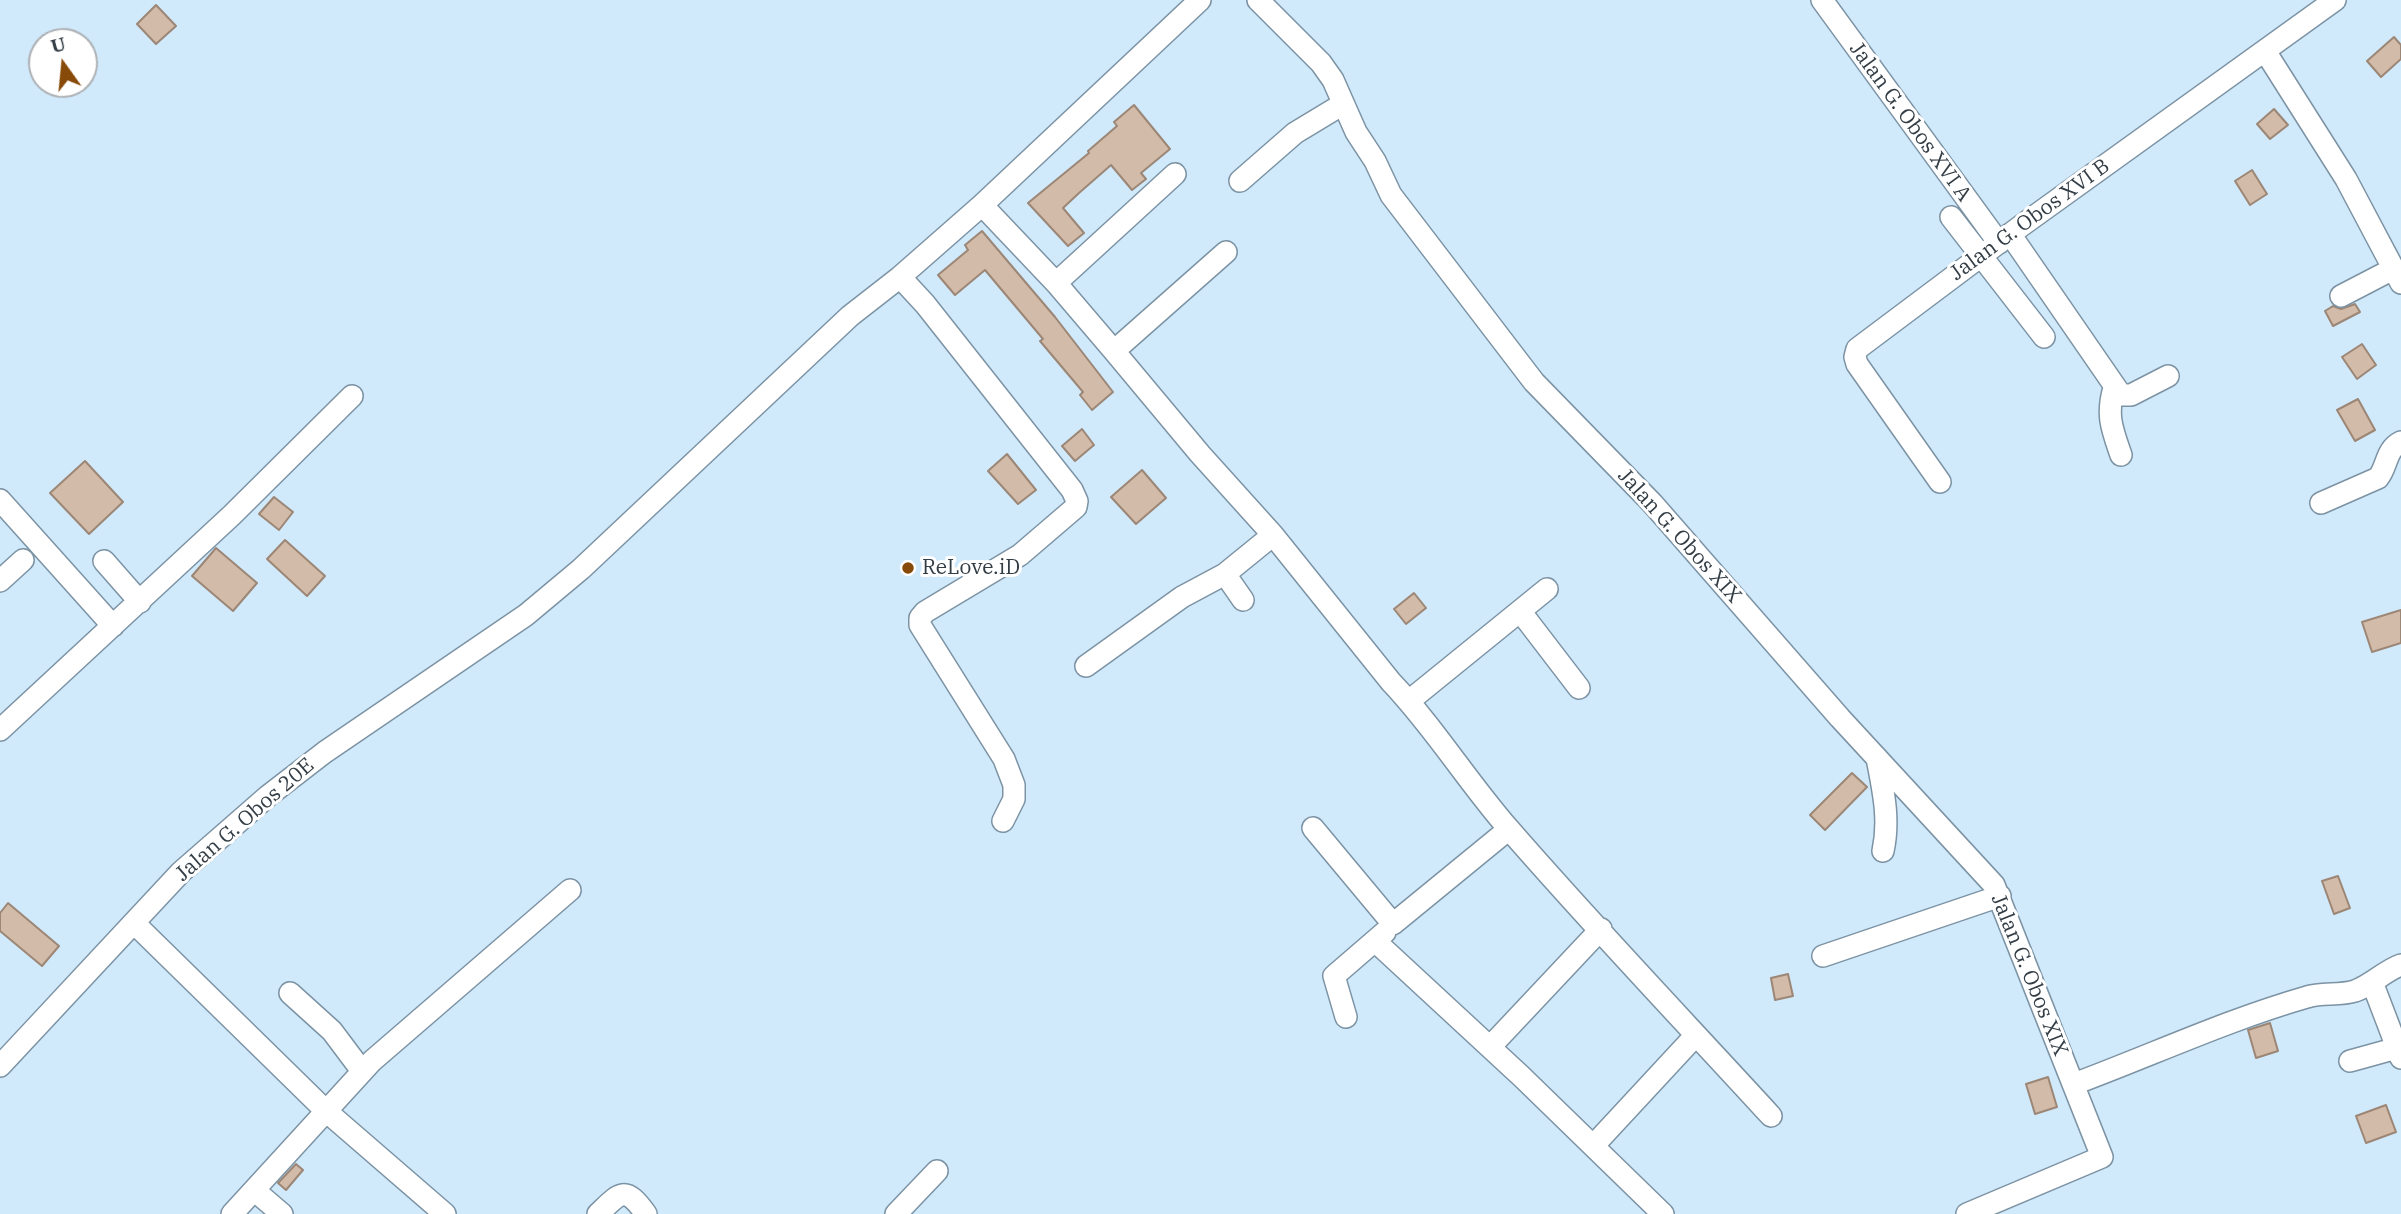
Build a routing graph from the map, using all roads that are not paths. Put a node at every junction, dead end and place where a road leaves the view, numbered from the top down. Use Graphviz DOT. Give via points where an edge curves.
graph roads {
  1 [pos="1200,0"];
  2 [pos="1258,0"];
  3 [pos="1822,0"];
  4 [pos="2336,0"];
  5 [pos="2265,51"];
  6 [pos="1343,104"];
  7 [pos="1175,174"];
  8 [pos="1240,181"];
  9 [pos="982,205"];
  10 [pos="1951,217"];
  11 [pos="2004,239"];
  12 [pos="1226,252"];
  13 [pos="1981,256"];
  14 [pos="2397,276"];
  15 [pos="900,277"];
  16 [pos="1056,283"];
  17 [pos="2341,296"];
  18 [pos="2044,337"];
  19 [pos="1114,351"];
  20 [pos="2168,376"];
  21 [pos="2114,388"];
  22 [pos="352,396"];
  23 [pos="2401,442"];
  24 [pos="2121,455"];
  25 [pos="1940,482"];
  26 [pos="0,500"];
  27 [pos="2321,503"];
  28 [pos="1273,535"];
  29 [pos="23,560"];
  30 [pos="104,561"];
  31 [pos="1225,574"];
  32 [pos="0,581"];
  33 [pos="1548,589"];
  34 [pos="1243,600"];
  35 [pos="139,601"];
  36 [pos="1520,611"];
  37 [pos="113,626"];
  38 [pos="1086,666"];
  39 [pos="1579,688"];
  40 [pos="1409,701"];
  41 [pos="0,730"];
  42 [pos="1877,758"];
  43 [pos="1003,821"];
  44 [pos="1313,828"];
  45 [pos="1509,829"];
  46 [pos="1883,852"];
  47 [pos="570,890"];
  48 [pos="2000,896"];
  49 [pos="134,923"];
  50 [pos="1393,924"];
  51 [pos="1601,929"];
  52 [pos="1375,941"];
  53 [pos="1823,956"];
  54 [pos="2401,965"];
  55 [pos="2372,982"];
  56 [pos="290,993"];
  57 [pos="1346,1017"];
  58 [pos="1696,1035"];
  59 [pos="2398,1042"];
  60 [pos="1490,1046"];
  61 [pos="2350,1061"];
  62 [pos="0,1066"];
  63 [pos="362,1071"];
  64 [pos="2074,1084"];
  65 [pos="326,1111"];
  66 [pos="1771,1116"];
  67 [pos="1594,1145"];
  68 [pos="937,1171"];
  69 [pos="254,1190"];
  70 [pos="232,1214"];
  71 [pos="282,1214"];
  72 [pos="445,1214"];
  73 [pos="598,1214"];
  74 [pos="646,1214"];
  75 [pos="896,1214"];
  76 [pos="1663,1214"];
  77 [pos="1967,1214"];
  1 -- 9 [label="street, Jalan G. Obos 20E"];
  2 -- 6 [label="street, Jalan G. Obos XIX" via="1321,63"];
  3 -- 11 [label="street, Jalan G. Obos XVI A"];
  4 -- 5 [label="street, Jalan G. Obos XVI B"];
  5 -- 11 [label="street, Jalan G. Obos XVI B"];
  5 -- 14 [label="street" via="2346,179"];
  6 -- 8 [label="street" via="1295,133"];
  6 -- 42 [label="street, Jalan G. Obos XIX" via="1391,195 1534,382 1652,503"];
  7 -- 16 [label="street"];
  9 -- 15 [label="street, Jalan G. Obos 20E"];
  9 -- 16 [label="street"];
  10 -- 13 [label="street"];
  11 -- 13 [label="street, Jalan G. Obos XVI B"];
  11 -- 21 [label="street, Jalan G. Obos XVI A" via="2083,338"];
  12 -- 19 [label="street"];
  13 -- 18 [label="street"];
  13 -- 25 [label="street, Jalan G. Obos XVI B" via="1857,349 1855,357"];
  14 -- 17 [label="street"];
  15 -- 43 [label="street" via="1077,501 1076,507 1020,555 920,618 1011,776 1014,799"];
  15 -- 49 [label="street, Jalan G. Obos 20E" via="850,316 634,521 526,615 268,796 181,872"];
  16 -- 19 [label="street"];
  19 -- 28 [label="street"];
  20 -- 21 [label="street" via="2131,396"];
  21 -- 24 [label="street" via="2108,407"];
  22 -- 35 [label="street"];
  23 -- 27 [label="street" via="2389,452 2382,475"];
  26 -- 37 [label="street"];
  28 -- 31 [label="street"];
  28 -- 40 [label="street"];
  29 -- 32 [label="street"];
  30 -- 35 [label="street"];
  31 -- 34 [label="street"];
  31 -- 38 [label="street" via="1182,597"];
  33 -- 36 [label="street"];
  35 -- 37 [label="street"];
  36 -- 39 [label="street"];
  36 -- 40 [label="street"];
  37 -- 41 [label="street"];
  40 -- 45 [label="street"];
  42 -- 46 [label="street" via="1887,814"];
  42 -- 48 [label="street, Jalan G. Obos XIX"];
  44 -- 50 [label="street"];
  45 -- 50 [label="street"];
  45 -- 51 [label="street"];
  47 -- 63 [label="street"];
  48 -- 53 [label="street"];
  48 -- 64 [label="street, Jalan G. Obos XIX"];
  49 -- 62 [label="street, Jalan G. Obos 20E"];
  49 -- 65 [label="street"];
  50 -- 52 [label="street"];
  51 -- 58 [label="street"];
  51 -- 60 [label="street"];
  52 -- 57 [label="street" via="1334,976"];
  52 -- 60 [label="street"];
  54 -- 55 [label="street"];
  55 -- 59 [label="street"];
  55 -- 64 [label="street" via="2350,993 2310,996 2227,1024"];
  56 -- 63 [label="street" via="332,1031"];
  58 -- 66 [label="street"];
  58 -- 67 [label="street"];
  59 -- 61 [label="street"];
  60 -- 67 [label="street"];
  63 -- 65 [label="street"];
  64 -- 77 [label="street, Jalan G. Obos XIX" via="2102,1157"];
  65 -- 69 [label="street"];
  65 -- 72 [label="street"];
  67 -- 76 [label="street"];
  68 -- 75 [label="street"];
  69 -- 70 [label="street"];
  69 -- 71 [label="street"];
  73 -- 74 [label="street" via="624,1193"];
}
